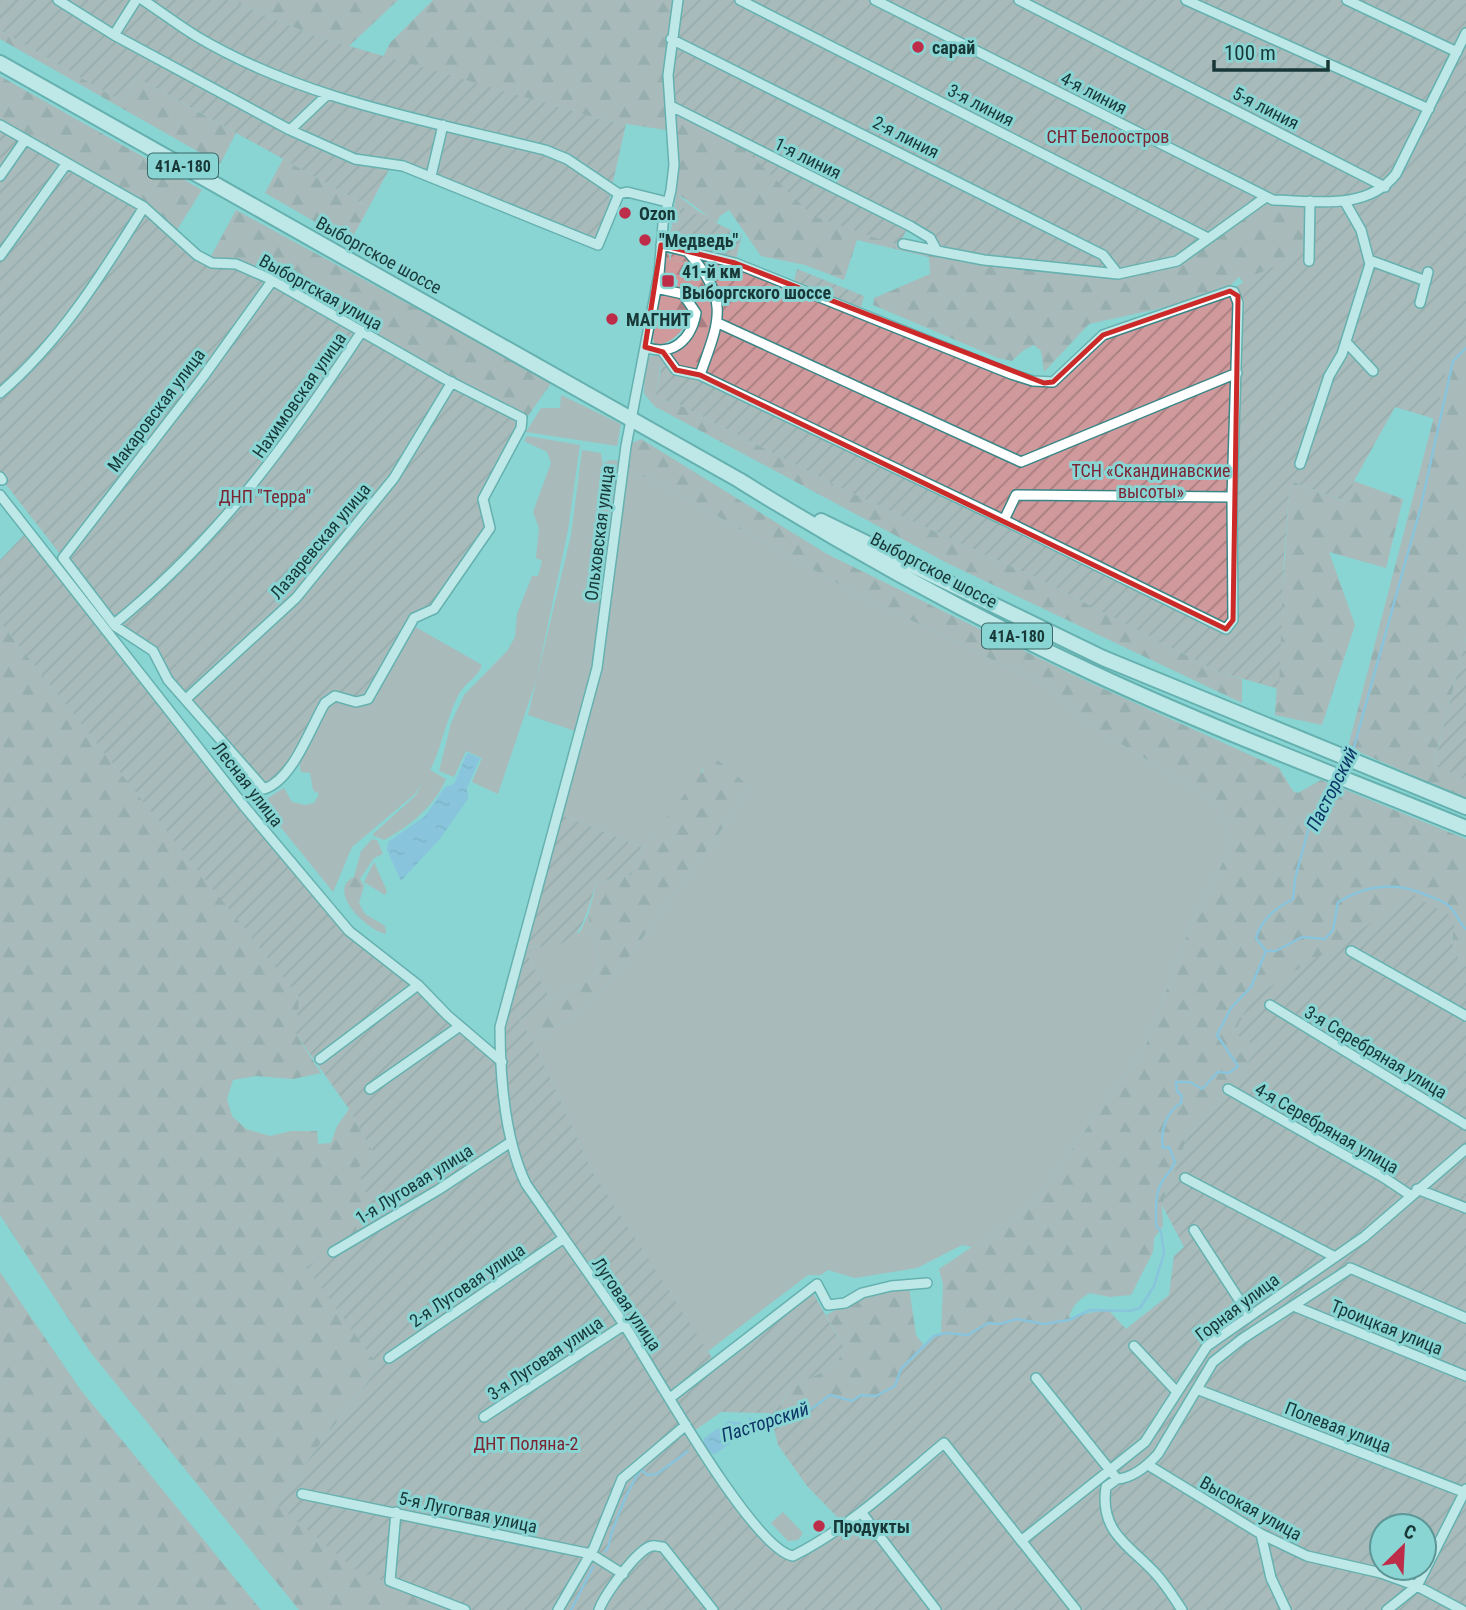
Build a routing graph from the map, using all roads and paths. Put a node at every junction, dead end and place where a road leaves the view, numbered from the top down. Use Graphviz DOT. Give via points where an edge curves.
graph roads {
  1 [pos="58,0"];
  2 [pos="136,0"];
  3 [pos="143,0"];
  4 [pos="678,0"];
  5 [pos="740,0"];
  6 [pos="875,0"];
  7 [pos="1019,0"];
  8 [pos="1185,0"];
  9 [pos="1347,0"];
  10 [pos="1466,33"];
  11 [pos="114,35"];
  12 [pos="671,39"];
  13 [pos="1457,52"];
  14 [pos="0,63"];
  15 [pos="328,94"];
  16 [pos="671,106"];
  17 [pos="1429,109"];
  18 [pos="0,125"];
  19 [pos="443,125"];
  20 [pos="290,130"];
  21 [pos="25,140"];
  22 [pos="67,163"];
  23 [pos="0,176"];
  24 [pos="432,176"];
  25 [pos="1385,187"];
  26 [pos="619,194"];
  27 [pos="1266,197"];
  28 [pos="1310,201"];
  29 [pos="667,202"];
  30 [pos="1345,202"];
  31 [pos="144,207"];
  32 [pos="1208,238"];
  33 [pos="903,244"];
  34 [pos="661,245"];
  35 [pos="937,251"];
  36 [pos="688,252"];
  37 [pos="0,256"];
  38 [pos="1369,260"];
  39 [pos="1309,261"];
  40 [pos="1118,274"];
  41 [pos="272,281"];
  42 [pos="656,288"];
  43 [pos="1420,303"];
  44 [pos="718,323"];
  45 [pos="362,331"];
  46 [pos="1346,342"];
  47 [pos="645,347"];
  48 [pos="663,352"];
  49 [pos="1373,371"];
  50 [pos="1237,373"];
  51 [pos="699,375"];
  52 [pos="452,382"];
  53 [pos="0,393"];
  54 [pos="631,419"];
  55 [pos="1300,464"];
  56 [pos="739,480"];
  57 [pos="0,495"];
  58 [pos="1231,496"];
  59 [pos="1004,520"];
  60 [pos="114,624"];
  61 [pos="186,699"];
  62 [pos="1466,807"];
  63 [pos="1466,828"];
  64 [pos="1351,951"];
  65 [pos="418,985"];
  66 [pos="1270,1005"];
  67 [pos="1466,1016"];
  68 [pos="460,1026"];
  69 [pos="320,1059"];
  70 [pos="502,1062"];
  71 [pos="370,1089"];
  72 [pos="1228,1089"];
  73 [pos="1466,1125"];
  74 [pos="511,1142"];
  75 [pos="1466,1150"];
  76 [pos="1185,1178"];
  77 [pos="1414,1192"];
  78 [pos="1466,1208"];
  79 [pos="1194,1230"];
  80 [pos="564,1238"];
  81 [pos="333,1252"];
  82 [pos="1335,1257"];
  83 [pos="927,1283"];
  84 [pos="1296,1307"];
  85 [pos="1249,1315"];
  86 [pos="1466,1318"];
  87 [pos="624,1325"];
  88 [pos="1134,1346"];
  89 [pos="389,1358"];
  90 [pos="1466,1376"];
  91 [pos="1036,1378"];
  92 [pos="1199,1390"];
  93 [pos="1177,1392"];
  94 [pos="670,1398"];
  95 [pos="484,1417"];
  96 [pos="686,1425"];
  97 [pos="1148,1465"];
  98 [pos="1109,1469"];
  99 [pos="1117,1479"];
  100 [pos="1465,1492"];
  101 [pos="302,1494"];
  102 [pos="396,1512"];
  103 [pos="861,1512"];
  104 [pos="1261,1534"];
  105 [pos="1021,1541"];
  106 [pos="591,1554"];
  107 [pos="622,1574"];
  108 [pos="1417,1586"];
  109 [pos="465,1610"];
  110 [pos="558,1610"];
  111 [pos="599,1610"];
  112 [pos="713,1610"];
  113 [pos="936,1610"];
  114 [pos="1076,1610"];
  115 [pos="1182,1610"];
  116 [pos="1286,1610"];
  117 [pos="1387,1610"];
  118 [pos="1462,1610"];
  1 -- 11 [label="street"];
  2 -- 11 [label="street"];
  3 -- 15 [label="street" via="197,37"];
  4 -- 12 [label="street, Ольховская улица"];
  5 -- 32 [label="street, 3-я линия"];
  6 -- 27 [label="street, 4-я линия"];
  7 -- 25 [label="street, 5-я линия"];
  8 -- 17 [label="street"];
  9 -- 13 [label="street"];
  10 -- 13 [label="street"];
  11 -- 20 [label="street"];
  12 -- 16 [label="street, Ольховская улица"];
  12 -- 40 [label="street, 2-я линия" via="1103,255"];
  13 -- 17 [label="street"];
  14 -- 54 [label="main road, Выборгское шоссе / 41А-180"];
  15 -- 19 [label="street"];
  15 -- 20 [label="street"];
  16 -- 29 [label="street, Ольховская улица" via="674,165"];
  16 -- 35 [label="street, 1-я линия" via="930,238"];
  17 -- 25 [label="street"];
  18 -- 21 [label="street, Выборгская улица"];
  19 -- 24 [label="street"];
  19 -- 26 [label="street" via="545,150 567,159"];
  20 -- 24 [label="street" via="355,159 403,166"];
  21 -- 22 [label="street, Выборгская улица"];
  21 -- 23 [label="street"];
  22 -- 31 [label="street, Выборгская улица"];
  22 -- 37 [label="street"];
  24 -- 26 [label="street" via="598,245"];
  25 -- 30 [label="street"];
  26 -- 29 [label="street"];
  27 -- 28 [label="street, 4-я линия"];
  27 -- 32 [label="street"];
  28 -- 30 [label="street, 4-я линия"];
  28 -- 39 [label="street"];
  29 -- 34 [label="street, Ольховская улица"];
  30 -- 38 [label="street" via="1361,230"];
  31 -- 41 [label="street, Выборгская улица" via="197,255 236,264"];
  31 -- 53 [label="street" via="60,331"];
  32 -- 40 [label="street" via="1177,261"];
  33 -- 35 [label="street"];
  34 -- 36 [label="street"];
  34 -- 42 [label="street, Ольховская улица"];
  35 -- 40 [label="street"];
  36 -- 44 [label="street" via="715,294"];
  36 -- 50 [label="street" via="734,263 1011,374 1044,383 1053,382 1103,335 1230,291 1238,296"];
  38 -- 43 [label="street" via="1427,276"];
  38 -- 46 [label="street"];
  41 -- 45 [label="street, Выборгская улица"];
  41 -- 60 [label="street, Макаровская улица" via="63,558"];
  42 -- 47 [label="street, Ольховская улица"];
  42 -- 48 [label="street" via="683,294 696,313 689,334"];
  44 -- 50 [label="street" via="1021,463"];
  44 -- 51 [label="street"];
  45 -- 52 [label="street, Выборгская улица"];
  45 -- 60 [label="street, Нахимовская улица" via="252,488 148,596"];
  46 -- 49 [label="street"];
  46 -- 55 [label="street" via="1329,376"];
  47 -- 48 [label="street"];
  47 -- 54 [label="street, Ольховская улица"];
  48 -- 51 [label="street" via="676,370"];
  50 -- 58 [label="street"];
  51 -- 59 [label="street"];
  52 -- 61 [label="street, Лазаревская улица" via="394,478 296,598"];
  52 -- 61 [label="street, Выборгская улица" via="514,412 522,418 522,428 483,499 489,528 481,543 434,609 414,618 368,699 356,702 335,696 325,703 288,772 264,789"];
  54 -- 56 [label="main road, Выборгское шоссе / 41А-180"];
  54 -- 70 [label="street, Ольховская улица" via="597,668 506,998 500,1027"];
  56 -- 62 [label="main road, Выборгское шоссе / 41А-180" via="1103,658"];
  56 -- 63 [label="main road, Выборгское шоссе / 41А-180" via="813,527 1094,673"];
  57 -- 65 [label="street, Лесная улица" via="331,911 349,931"];
  58 -- 59 [label="street" via="1016,495"];
  58 -- 59 [label="street" via="1233,620 1226,629"];
  60 -- 61 [label="street" via="153,651 168,680"];
  64 -- 67 [label="street"];
  65 -- 68 [label="street, Лесная улица"];
  65 -- 69 [label="street"];
  66 -- 73 [label="street, 3-я Серебряная улица"];
  68 -- 70 [label="street, Лесная улица"];
  68 -- 71 [label="street"];
  70 -- 74 [label="street, Луговая улица"];
  72 -- 77 [label="street, 4-я Серебряная улица"];
  74 -- 80 [label="street, Луговая улица" via="526,1184"];
  74 -- 81 [label="street, 1-я Луговая улица"];
  75 -- 77 [label="street, Горная улица"];
  76 -- 82 [label="street"];
  77 -- 78 [label="street, 4-я Серебряная улица"];
  77 -- 82 [label="street, Горная улица"];
  79 -- 85 [label="street"];
  80 -- 87 [label="street, Луговая улица"];
  80 -- 89 [label="street, 2-я Луговая улица"];
  82 -- 85 [label="street, Горная улица"];
  83 -- 94 [label="street" via="862,1293 837,1305 828,1305 817,1284"];
  84 -- 86 [label="street" via="1349,1269"];
  84 -- 90 [label="street, Троицкая улица"];
  84 -- 92 [label="street" via="1213,1362"];
  85 -- 93 [label="street, Горная улица" via="1207,1346"];
  87 -- 94 [label="street, Луговая улица"];
  87 -- 95 [label="street, 3-я Луговая улица"];
  88 -- 93 [label="street"];
  91 -- 98 [label="street"];
  92 -- 97 [label="street"];
  92 -- 100 [label="street, Полевая улица"];
  93 -- 98 [label="street, Горная улица" via="1145,1442"];
  94 -- 96 [label="street, Луговая улица"];
  96 -- 103 [label="street, Луговая улица" via="743,1508 781,1553 793,1556"];
  96 -- 106 [label="street" via="622,1479"];
  97 -- 99 [label="street"];
  97 -- 104 [label="street, Высокая улица"];
  98 -- 99 [label="street"];
  98 -- 105 [label="street, Горная улица"];
  99 -- 115 [label="street" via="1107,1487 1105,1498 1115,1536 1154,1571"];
  100 -- 108 [label="street"];
  101 -- 102 [label="street, 5-я Лугогвая улица"];
  102 -- 106 [label="street, 5-я Лугогвая улица"];
  102 -- 109 [label="street" via="390,1581"];
  103 -- 105 [label="street" via="944,1443"];
  103 -- 113 [label="street"];
  104 -- 108 [label="street, Высокая улица" via="1307,1556"];
  104 -- 116 [label="street" via="1271,1578"];
  105 -- 114 [label="street"];
  106 -- 107 [label="street, 5-я Лугогвая улица"];
  106 -- 110 [label="street"];
  107 -- 111 [label="street"];
  107 -- 112 [label="street" via="642,1551 652,1545 663,1547"];
  108 -- 117 [label="street"];
  108 -- 118 [label="street, Высокая улица"];
}
